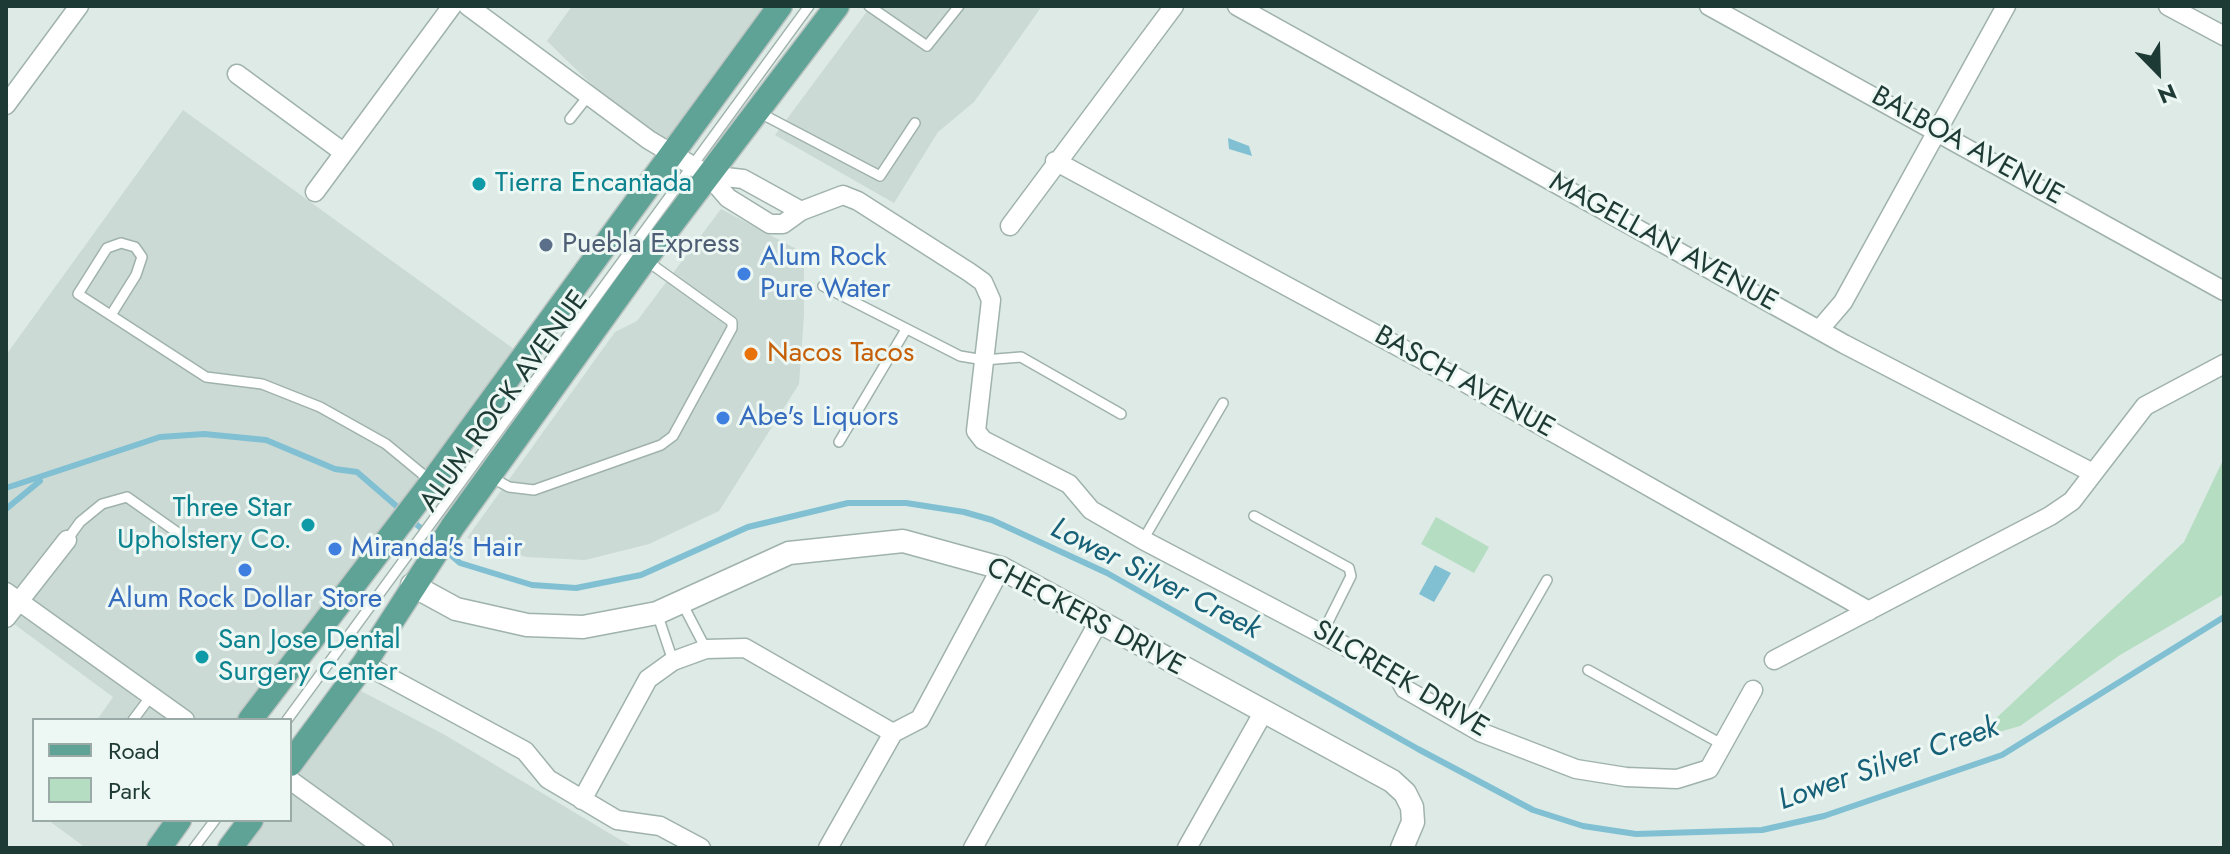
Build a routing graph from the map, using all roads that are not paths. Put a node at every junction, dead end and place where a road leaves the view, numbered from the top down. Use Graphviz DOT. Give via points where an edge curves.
graph roads {
  1 [pos="79,6"];
  2 [pos="452,6"];
  3 [pos="468,6"];
  4 [pos="780,6"];
  5 [pos="809,6"];
  6 [pos="837,6"];
  7 [pos="869,6"];
  8 [pos="959,6"];
  9 [pos="1174,6"];
  10 [pos="1237,6"];
  11 [pos="1709,6"];
  12 [pos="2006,6"];
  13 [pos="2168,6"];
  14 [pos="2224,36"];
  15 [pos="237,74"];
  16 [pos="9,94"];
  17 [pos="589,95"];
  18 [pos="757,111"];
  19 [pos="570,119"];
  20 [pos="915,123"];
  21 [pos="1938,130"];
  22 [pos="343,152"];
  23 [pos="1055,161"];
  24 [pos="690,165"];
  25 [pos="315,192"];
  26 [pos="801,211"];
  27 [pos="1010,226"];
  28 [pos="645,259"];
  29 [pos="823,286"];
  30 [pos="2224,291"];
  31 [pos="111,315"];
  32 [pos="1819,330"];
  33 [pos="905,331"];
  34 [pos="984,360"];
  35 [pos="2224,364"];
  36 [pos="1223,403"];
  37 [pos="1121,414"];
  38 [pos="839,442"];
  39 [pos="2093,473"];
  40 [pos="489,476"];
  41 [pos="432,482"];
  42 [pos="435,514"];
  43 [pos="1254,516"];
  44 [pos="181,535"];
  45 [pos="67,540"];
  46 [pos="1143,540"];
  47 [pos="406,562"];
  48 [pos="1001,568"];
  49 [pos="1547,580"];
  50 [pos="12,597"];
  51 [pos="682,603"];
  52 [pos="1869,611"];
  53 [pos="657,613"];
  54 [pos="6,618"];
  55 [pos="1098,623"];
  56 [pos="1323,632"];
  57 [pos="706,649"];
  58 [pos="1774,660"];
  59 [pos="673,661"];
  60 [pos="364,664"];
  61 [pos="1588,670"];
  62 [pos="1753,690"];
  63 [pos="151,696"];
  64 [pos="1263,713"];
  65 [pos="134,718"];
  66 [pos="182,718"];
  67 [pos="252,718"];
  68 [pos="289,718"];
  69 [pos="1465,723"];
  70 [pos="893,733"];
  71 [pos="1725,746"];
  72 [pos="292,761"];
  73 [pos="292,781"];
  74 [pos="582,800"];
  75 [pos="178,822"];
  76 [pos="214,822"];
  77 [pos="250,822"];
  78 [pos="159,848"];
  79 [pos="194,848"];
  80 [pos="230,848"];
  81 [pos="384,848"];
  82 [pos="701,848"];
  83 [pos="828,848"];
  84 [pos="973,848"];
  85 [pos="1187,848"];
  86 [pos="1402,848"];
  1 -- 16 [label="street"];
  2 -- 22 [label="street"];
  3 -- 17 [label="street"];
  4 -- 24 [label="main road, ALUM ROCK AVENUE"];
  5 -- 24 [label="lane, ALUM ROCK AVENUE"];
  6 -- 18 [label="main road, ALUM ROCK AVENUE"];
  7 -- 8 [label="lane" via="927,46"];
  9 -- 23 [label="street"];
  10 -- 32 [label="street, MAGELLAN AVENUE"];
  11 -- 21 [label="street, BALBOA AVENUE"];
  12 -- 21 [label="street"];
  13 -- 14 [label="street"];
  15 -- 22 [label="street"];
  17 -- 19 [label="lane"];
  17 -- 24 [label="street"];
  18 -- 20 [label="lane" via="880,176"];
  18 -- 24 [label="main road, ALUM ROCK AVENUE"];
  21 -- 30 [label="street, BALBOA AVENUE"];
  21 -- 32 [label="street" via="1843,302"];
  22 -- 25 [label="street"];
  23 -- 27 [label="street"];
  23 -- 52 [label="street, BASCH AVENUE" via="1464,382"];
  24 -- 26 [label="street" via="743,179"];
  24 -- 26 [label="street, SILCREEK DRIVE" via="728,198 770,224 783,224"];
  24 -- 28 [label="main road, ALUM ROCK AVENUE"];
  24 -- 41 [label="main road, ALUM ROCK AVENUE"];
  24 -- 42 [label="lane, ALUM ROCK AVENUE"];
  26 -- 34 [label="street, SILCREEK DRIVE" via="843,195 983,282 991,300"];
  28 -- 40 [label="main road, ALUM ROCK AVENUE"];
  28 -- 40 [label="lane" via="732,322 673,436 661,445 534,490 509,487"];
  29 -- 33 [label="lane"];
  31 -- 31 [label="lane" via="78,294 107,248 121,243 135,247 142,257"];
  31 -- 41 [label="lane" via="206,377 262,384 320,407 386,444"];
  32 -- 39 [label="street, MAGELLAN AVENUE"];
  33 -- 34 [label="lane" via="960,356"];
  33 -- 38 [label="lane"];
  34 -- 37 [label="lane" via="1021,357"];
  34 -- 46 [label="street, SILCREEK DRIVE" via="976,431 983,440 1069,484 1091,510"];
  35 -- 39 [label="street" via="2145,406"];
  36 -- 46 [label="lane"];
  39 -- 52 [label="street" via="2072,501 2050,516"];
  40 -- 42 [label="main road, ALUM ROCK AVENUE"];
  41 -- 42 [label="main road, ALUM ROCK AVENUE"];
  42 -- 47 [label="main road, ALUM ROCK AVENUE"];
  42 -- 47 [label="main road, ALUM ROCK AVENUE"];
  43 -- 56 [label="lane" via="1349,568 1351,576"];
  44 -- 45 [label="lane" via="127,497 102,504"];
  45 -- 50 [label="street"];
  46 -- 56 [label="street, SILCREEK DRIVE"];
  47 -- 53 [label="street, CHECKERS DRIVE" via="456,609 527,625 583,627"];
  47 -- 60 [label="main road, ALUM ROCK AVENUE"];
  47 -- 67 [label="main road, ALUM ROCK AVENUE"];
  47 -- 68 [label="lane, ALUM ROCK AVENUE"];
  48 -- 51 [label="street, CHECKERS DRIVE" via="903,541 789,553"];
  48 -- 55 [label="street, CHECKERS DRIVE"];
  48 -- 70 [label="street" via="920,719"];
  49 -- 69 [label="lane"];
  50 -- 54 [label="street"];
  50 -- 63 [label="street"];
  51 -- 53 [label="street, CHECKERS DRIVE"];
  51 -- 57 [label="lane"];
  52 -- 58 [label="street"];
  53 -- 59 [label="lane"];
  55 -- 64 [label="street, CHECKERS DRIVE"];
  55 -- 84 [label="street"];
  56 -- 69 [label="street, SILCREEK DRIVE" via="1396,673 1405,689"];
  57 -- 59 [label="street"];
  57 -- 70 [label="street" via="745,648"];
  59 -- 74 [label="street" via="648,679"];
  60 -- 72 [label="main road, ALUM ROCK AVENUE"];
  60 -- 74 [label="street" via="525,751 548,779"];
  61 -- 71 [label="lane"];
  62 -- 71 [label="street, SILCREEK DRIVE"];
  63 -- 65 [label="lane"];
  63 -- 66 [label="street"];
  64 -- 85 [label="street"];
  64 -- 86 [label="street, CHECKERS DRIVE" via="1392,781 1405,793 1413,822"];
  69 -- 71 [label="street, SILCREEK DRIVE" via="1576,769 1626,777 1697,776"];
  70 -- 83 [label="street"];
  73 -- 81 [label="street"];
  74 -- 82 [label="street" via="617,820 660,826"];
  75 -- 78 [label="main road"];
  76 -- 79 [label="lane"];
  77 -- 80 [label="main road"];
}
